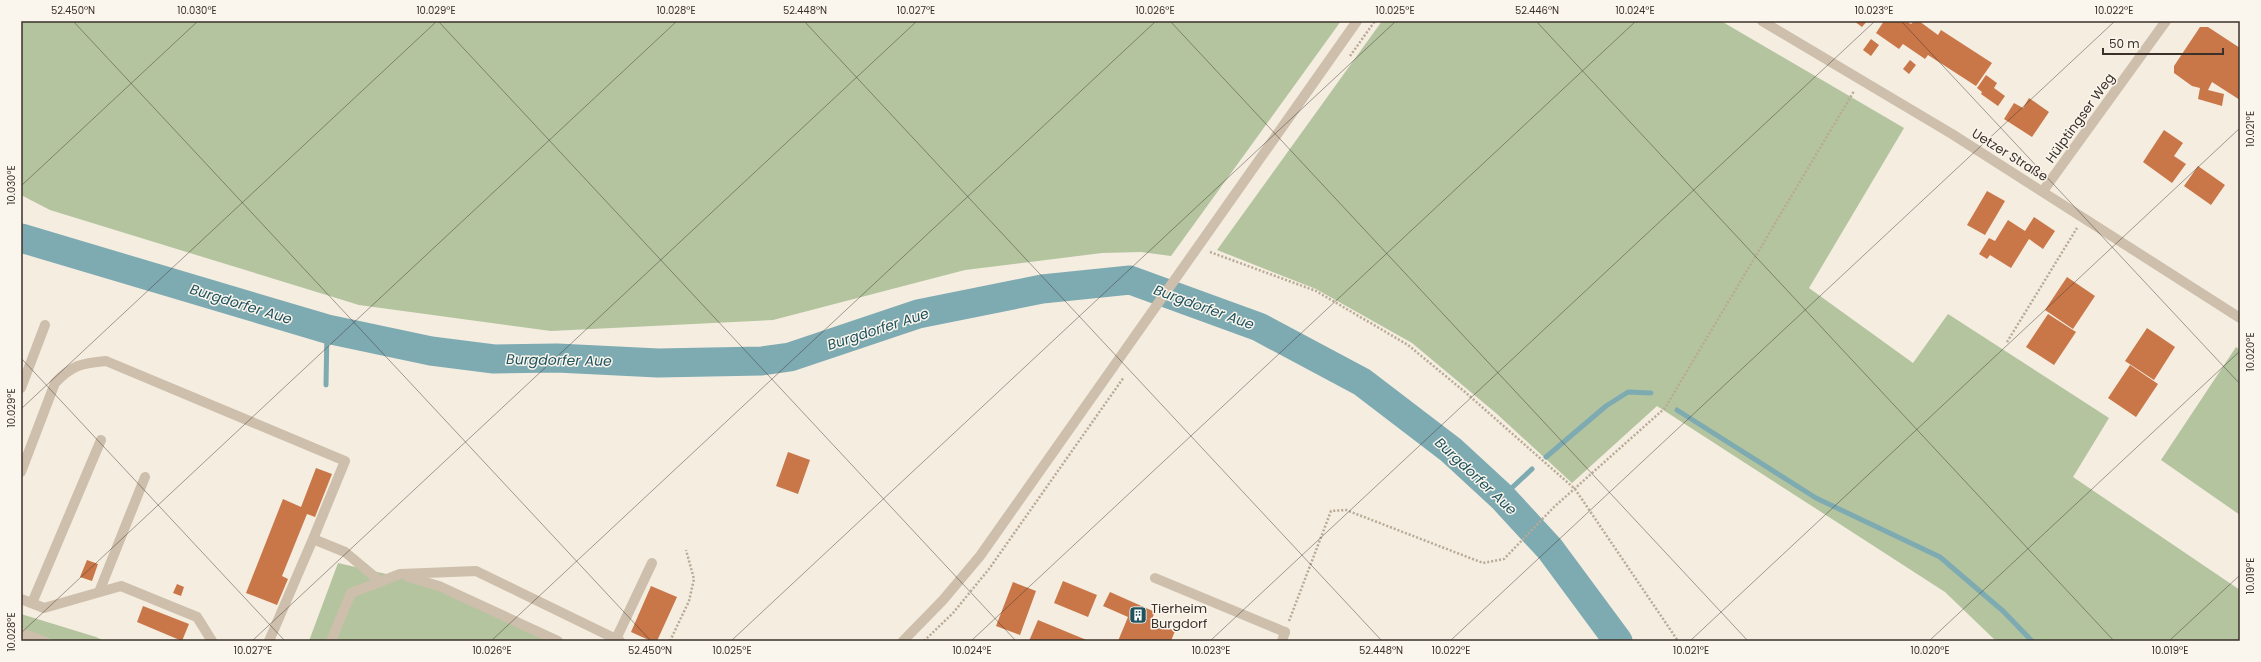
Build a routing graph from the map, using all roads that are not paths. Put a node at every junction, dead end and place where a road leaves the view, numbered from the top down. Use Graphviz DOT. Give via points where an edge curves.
graph roads {
  1 [pos="1357,21"];
  2 [pos="1762,21"];
  3 [pos="2166,21"];
  4 [pos="2043,191"];
  5 [pos="2240,318"];
  6 [pos="45,325"];
  7 [pos="21,388"];
  8 [pos="101,440"];
  9 [pos="21,472"];
  10 [pos="145,477"];
  11 [pos="313,539"];
  12 [pos="652,563"];
  13 [pos="400,574"];
  14 [pos="1155,578"];
  15 [pos="381,582"];
  16 [pos="99,592"];
  17 [pos="21,599"];
  18 [pos="32,604"];
  19 [pos="21,633"];
  20 [pos="1283,636"];
  21 [pos="618,640"];
  22 [pos="44,641"];
  23 [pos="212,641"];
  24 [pos="269,641"];
  25 [pos="331,641"];
  26 [pos="558,641"];
  27 [pos="903,641"];
  1 -- 27 [label="street" via="980,556 943,600"];
  2 -- 4 [label="street, Uetzer Straße" via="1862,78"];
  3 -- 4 [label="street, Hülptingser Weg"];
  4 -- 5 [label="street, Uetzer Straße"];
  6 -- 7 [label="street"];
  8 -- 18 [label="street"];
  9 -- 11 [label="street" via="55,383 65,372 83,363 106,361 345,461"];
  10 -- 16 [label="street"];
  11 -- 15 [label="street" via="345,552"];
  11 -- 24 [label="street"];
  12 -- 21 [label="street"];
  13 -- 15 [label="street"];
  13 -- 21 [label="street" via="476,571"];
  13 -- 26 [label="street" via="439,586"];
  14 -- 20 [label="street"];
  15 -- 25 [label="street" via="351,593"];
  16 -- 18 [label="street" via="44,608"];
  16 -- 23 [label="street" via="121,586 197,617"];
  17 -- 18 [label="street"];
  19 -- 22 [label="street"];
}
